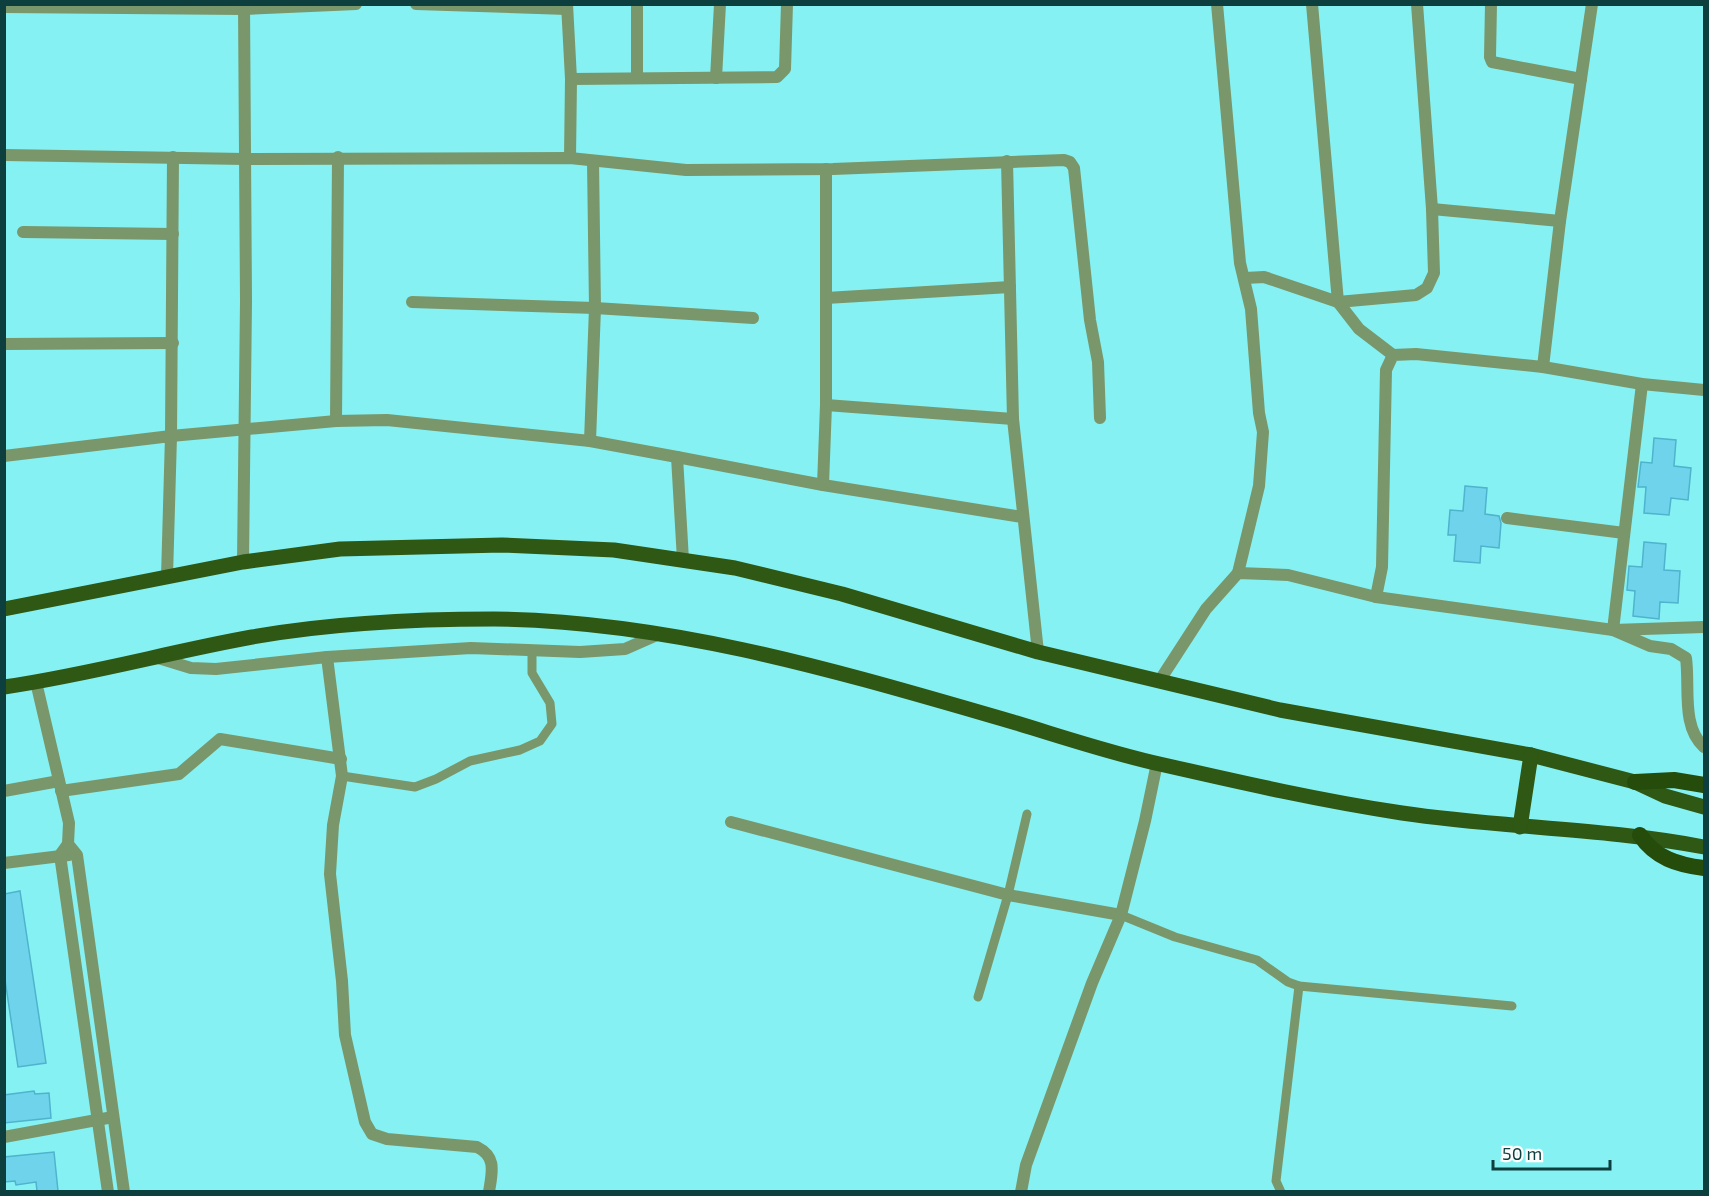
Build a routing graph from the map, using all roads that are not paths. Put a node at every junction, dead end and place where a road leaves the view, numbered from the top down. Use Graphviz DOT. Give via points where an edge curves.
graph roads {
  1 [pos="356,4"];
  2 [pos="416,4"];
  3 [pos="637,4"];
  4 [pos="720,4"];
  5 [pos="787,4"];
  6 [pos="1217,4"];
  7 [pos="1312,4"];
  8 [pos="1417,4"];
  9 [pos="1491,4"];
  10 [pos="1592,4"];
  11 [pos="53,5"];
  12 [pos="108,5"];
  13 [pos="446,5"];
  14 [pos="4,7"];
  15 [pos="244,7"];
  16 [pos="567,7"];
  17 [pos="637,78"];
  18 [pos="716,78"];
  19 [pos="571,79"];
  20 [pos="1581,79"];
  21 [pos="4,155"];
  22 [pos="173,157"];
  23 [pos="338,157"];
  24 [pos="570,158"];
  25 [pos="245,159"];
  26 [pos="593,161"];
  27 [pos="1007,161"];
  28 [pos="826,169"];
  29 [pos="1432,209"];
  30 [pos="1560,221"];
  31 [pos="23,232"];
  32 [pos="173,234"];
  33 [pos="1245,278"];
  34 [pos="1010,287"];
  35 [pos="826,298"];
  36 [pos="412,302"];
  37 [pos="1338,302"];
  38 [pos="595,308"];
  39 [pos="753,318"];
  40 [pos="173,343"];
  41 [pos="4,344"];
  42 [pos="1393,356"];
  43 [pos="1543,368"];
  44 [pos="1642,384"];
  45 [pos="1704,390"];
  46 [pos="826,405"];
  47 [pos="1100,418"];
  48 [pos="1013,419"];
  49 [pos="336,421"];
  50 [pos="243,430"];
  51 [pos="171,436"];
  52 [pos="590,441"];
  53 [pos="4,456"];
  54 [pos="677,457"];
  55 [pos="823,485"];
  56 [pos="1022,517"];
  57 [pos="1507,518"];
  58 [pos="1624,533"];
  59 [pos="683,560"];
  60 [pos="243,561"];
  61 [pos="1238,573"];
  62 [pos="167,577"];
  63 [pos="1376,597"];
  64 [pos="4,609"];
  65 [pos="1704,627"];
  66 [pos="1613,630"];
  67 [pos="661,633"];
  68 [pos="532,650"];
  69 [pos="1038,652"];
  70 [pos="155,657"];
  71 [pos="327,657"];
  72 [pos="1161,680"];
  73 [pos="36,682"];
  74 [pos="4,687"];
  75 [pos="1704,747"];
  76 [pos="1531,755"];
  77 [pos="341,759"];
  78 [pos="1157,764"];
  79 [pos="342,776"];
  80 [pos="1635,782"];
  81 [pos="1704,785"];
  82 [pos="60,786"];
  83 [pos="4,791"];
  84 [pos="1704,807"];
  85 [pos="1027,814"];
  86 [pos="731,822"];
  87 [pos="1520,826"];
  88 [pos="1640,835"];
  89 [pos="68,844"];
  90 [pos="1704,847"];
  91 [pos="60,855"];
  92 [pos="77,855"];
  93 [pos="4,863"];
  94 [pos="1704,868"];
  95 [pos="1008,895"];
  96 [pos="1122,915"];
  97 [pos="1299,986"];
  98 [pos="978,997"];
  99 [pos="1512,1006"];
  100 [pos="113,1118"];
  101 [pos="99,1121"];
  102 [pos="4,1137"];
  103 [pos="108,1191"];
  104 [pos="124,1191"];
  105 [pos="489,1191"];
  106 [pos="1021,1191"];
  107 [pos="1281,1191"];
  1 -- 15 [label="street"];
  2 -- 13 [label="street"];
  3 -- 17 [label="street"];
  4 -- 18 [label="street"];
  5 -- 18 [label="street" via="783,74"];
  6 -- 33 [label="street" via="1240,262"];
  7 -- 37 [label="street"];
  8 -- 29 [label="street"];
  9 -- 20 [label="street" via="1492,62"];
  10 -- 20 [label="street"];
  11 -- 12 [label="street"];
  11 -- 14 [label="street"];
  12 -- 15 [label="street"];
  13 -- 16 [label="street"];
  15 -- 25 [label="street"];
  16 -- 19 [label="street"];
  17 -- 18 [label="street"];
  17 -- 19 [label="street"];
  19 -- 24 [label="street"];
  20 -- 30 [label="street"];
  21 -- 22 [label="street"];
  22 -- 25 [label="street"];
  22 -- 32 [label="street"];
  23 -- 24 [label="street"];
  23 -- 25 [label="street"];
  23 -- 49 [label="street"];
  24 -- 26 [label="street"];
  25 -- 50 [label="street"];
  26 -- 28 [label="street" via="686,170"];
  26 -- 38 [label="street"];
  27 -- 28 [label="street"];
  27 -- 34 [label="street"];
  27 -- 47 [label="street" via="1064,160 1074,168 1098,362"];
  28 -- 35 [label="street"];
  29 -- 30 [label="street"];
  29 -- 37 [label="street" via="1434,273 1427,288 1416,295"];
  30 -- 43 [label="street"];
  31 -- 32 [label="street"];
  32 -- 40 [label="street"];
  33 -- 37 [label="street" via="1264,277"];
  33 -- 61 [label="street" via="1263,432 1259,486"];
  34 -- 35 [label="street"];
  34 -- 48 [label="street"];
  35 -- 46 [label="street"];
  36 -- 38 [label="street"];
  37 -- 42 [label="street" via="1359,329"];
  38 -- 39 [label="street"];
  38 -- 52 [label="street"];
  40 -- 41 [label="street"];
  40 -- 51 [label="street"];
  42 -- 43 [label="street" via="1416,354"];
  42 -- 63 [label="street" via="1386,370 1382,567"];
  43 -- 44 [label="street"];
  44 -- 45 [label="street"];
  44 -- 58 [label="street"];
  46 -- 48 [label="street"];
  46 -- 55 [label="street"];
  48 -- 56 [label="street"];
  49 -- 50 [label="street"];
  49 -- 52 [label="street" via="419,422"];
  50 -- 51 [label="street"];
  50 -- 60 [label="street"];
  51 -- 53 [label="street"];
  51 -- 62 [label="street"];
  52 -- 54 [label="street"];
  54 -- 55 [label="street"];
  54 -- 59 [label="street"];
  55 -- 56 [label="street"];
  56 -- 69 [label="street"];
  57 -- 58 [label="street"];
  58 -- 66 [label="street"];
  59 -- 60 [label="main road" via="566,547 434,545 340,549"];
  59 -- 69 [label="main road" via="843,594"];
  60 -- 62 [label="main road"];
  61 -- 63 [label="street" via="1288,575"];
  61 -- 72 [label="street" via="1206,609"];
  62 -- 64 [label="main road"];
  63 -- 66 [label="street"];
  65 -- 66 [label="street"];
  66 -- 75 [label="street" via="1650,646 1671,649 1686,658 1691,726"];
  67 -- 68 [label="street" via="625,648 580,652"];
  67 -- 70 [label="main road" via="498,619 338,625"];
  67 -- 78 [label="main road" via="782,657"];
  68 -- 71 [label="street" via="471,648"];
  68 -- 79 [label="lane" via="532,673 550,703 552,724 540,741 520,750 470,761 415,787"];
  69 -- 72 [label="main road"];
  70 -- 71 [label="street" via="191,668 216,669"];
  70 -- 73 [label="main road"];
  71 -- 77 [label="street"];
  72 -- 76 [label="main road" via="1280,710"];
  73 -- 74 [label="main road"];
  73 -- 82 [label="street"];
  76 -- 80 [label="main road"];
  76 -- 87 [label="main road"];
  77 -- 79 [label="street"];
  77 -- 82 [label="street" via="220,739 179,774"];
  78 -- 87 [label="main road" via="1403,813"];
  78 -- 96 [label="street"];
  79 -- 105 [label="street" via="330,874 345,1035 365,1122 372,1134 387,1138 477,1147 486,1152 493,1164"];
  80 -- 81 [label="highway" via="1674,780"];
  80 -- 84 [label="main road" via="1686,804"];
  82 -- 83 [label="street"];
  82 -- 89 [label="street" via="69,823"];
  85 -- 95 [label="lane"];
  86 -- 95 [label="street"];
  87 -- 88 [label="main road"];
  88 -- 90 [label="main road"];
  88 -- 94 [label="highway" via="1650,850 1686,866"];
  89 -- 91 [label="street"];
  89 -- 92 [label="street"];
  91 -- 92 [label="street"];
  91 -- 93 [label="street"];
  91 -- 101 [label="street"];
  92 -- 100 [label="street"];
  95 -- 96 [label="street"];
  95 -- 98 [label="lane"];
  96 -- 97 [label="lane" via="1175,938 1257,960"];
  96 -- 106 [label="street" via="1072,1037 1026,1165"];
  97 -- 99 [label="lane"];
  97 -- 107 [label="lane" via="1276,1180"];
  100 -- 101 [label="street"];
  100 -- 104 [label="street"];
  101 -- 102 [label="street"];
  101 -- 103 [label="street"];
}
